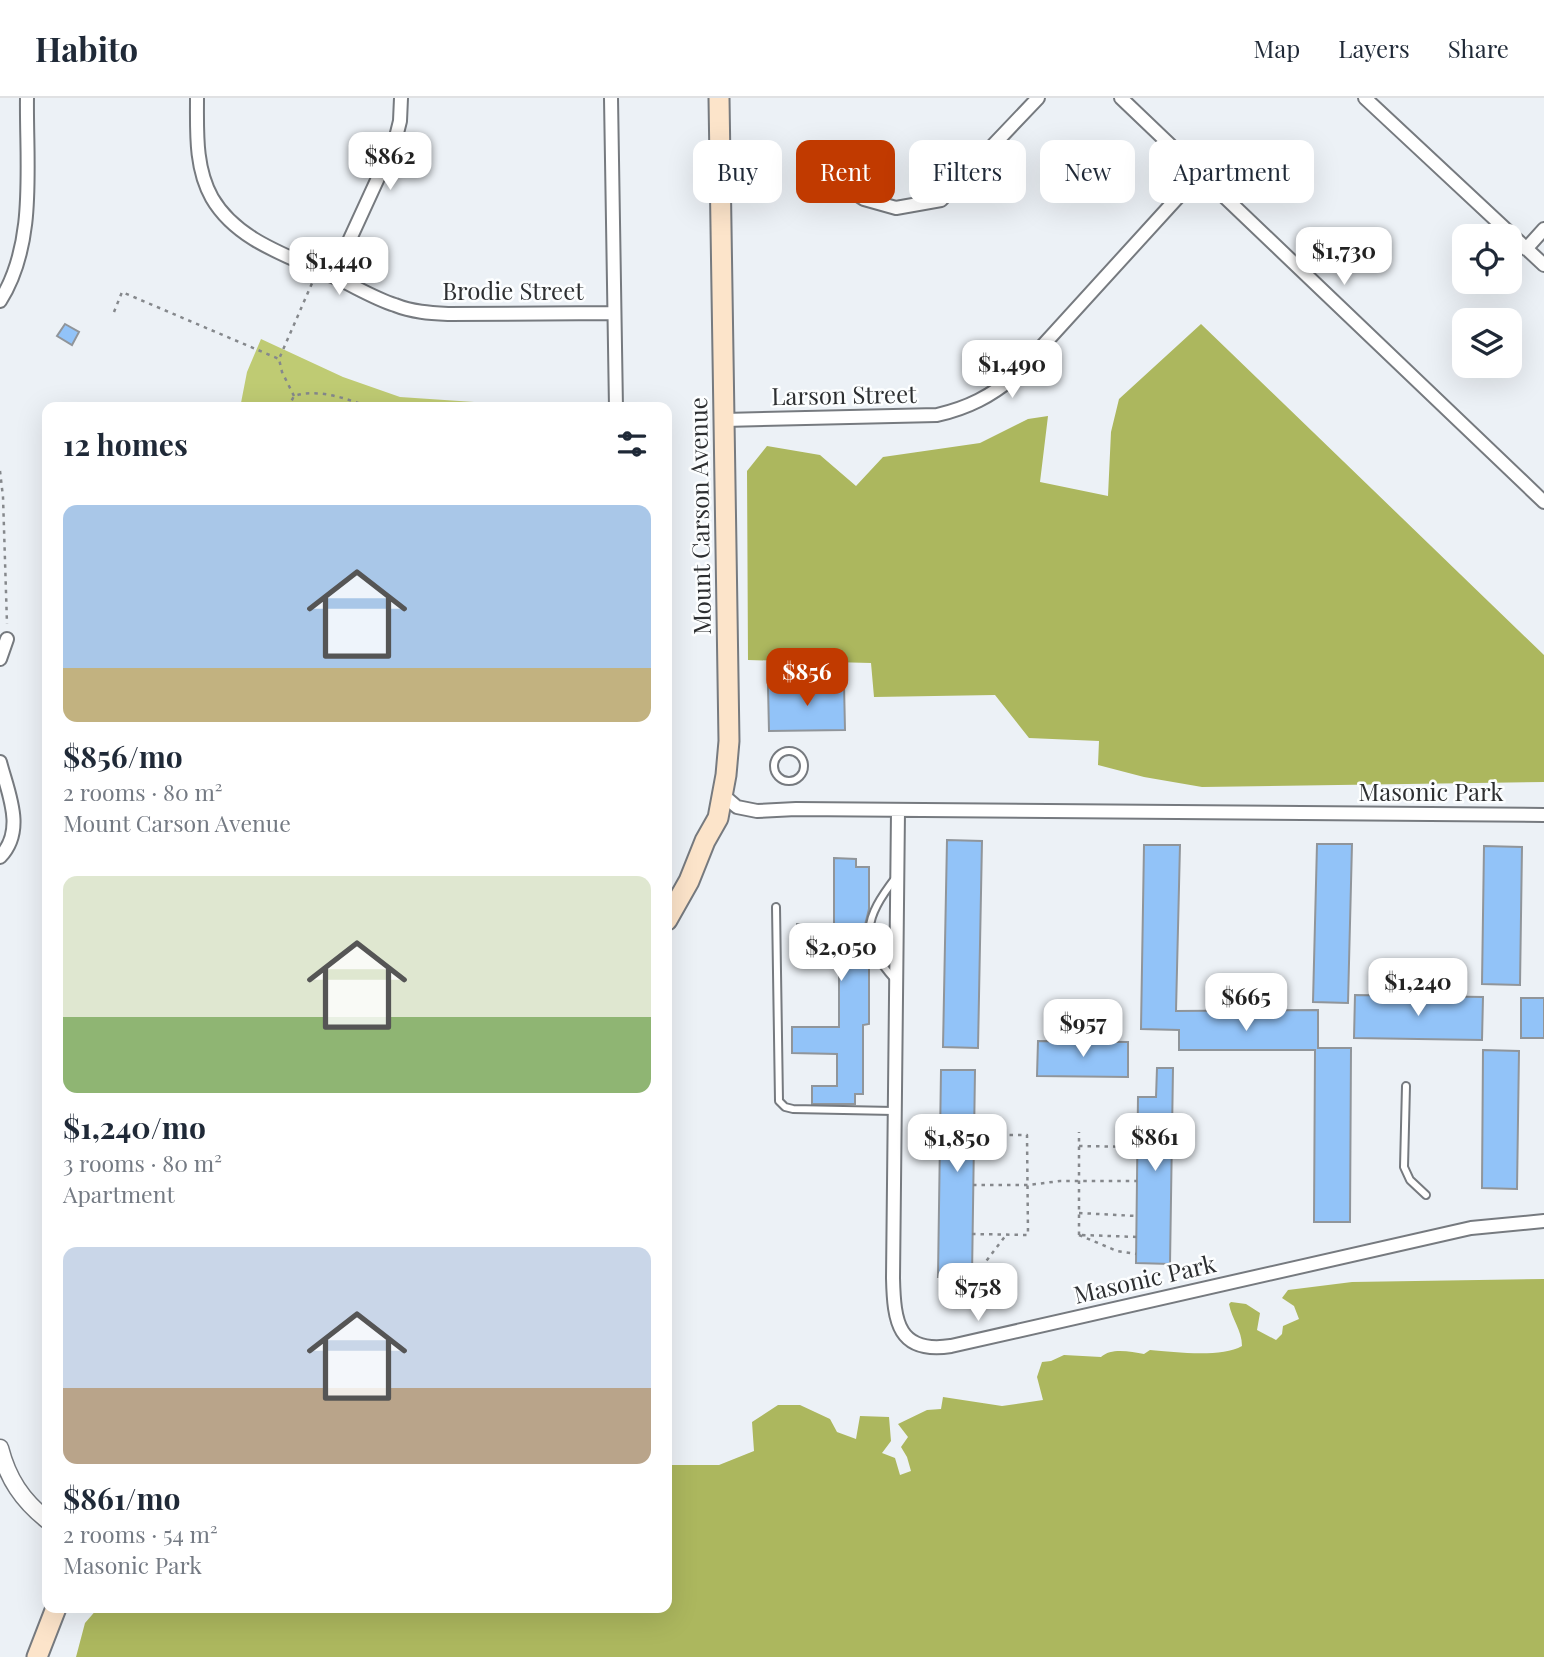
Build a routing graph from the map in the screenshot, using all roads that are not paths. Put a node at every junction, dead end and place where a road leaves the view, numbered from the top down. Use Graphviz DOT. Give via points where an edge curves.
graph roads {
  1 [pos="27,98"];
  2 [pos="197,98"];
  3 [pos="401,98"];
  4 [pos="611,98"];
  5 [pos="719,98"];
  6 [pos="1038,98"];
  7 [pos="1121,98"];
  8 [pos="1365,98"];
  9 [pos="1165,140"];
  10 [pos="879,203"];
  11 [pos="1173,203"];
  12 [pos="1231,203"];
  13 [pos="1544,229"];
  14 [pos="1526,248"];
  15 [pos="1544,265"];
  16 [pos="333,276"];
  17 [pos="0,301"];
  18 [pos="614,313"];
  19 [pos="616,402"];
  20 [pos="724,420"];
  21 [pos="1544,502"];
  22 [pos="8,639"];
  23 [pos="0,659"];
  24 [pos="779,755"];
  25 [pos="0,762"];
  26 [pos="723,795"];
  27 [pos="898,811"];
  28 [pos="1544,815"];
  29 [pos="0,858"];
  30 [pos="897,875"];
  31 [pos="776,907"];
  32 [pos="672,911"];
  33 [pos="896,981"];
  34 [pos="1406,1086"];
  35 [pos="895,1111"];
  36 [pos="1426,1195"];
  37 [pos="1544,1221"];
  38 [pos="0,1448"];
  39 [pos="42,1516"];
  40 [pos="54,1613"];
  41 [pos="37,1657"];
  1 -- 17 [label="street" via="25,230 18,264"];
  2 -- 16 [label="street, Brodie Street" via="199,161 216,204 250,237"];
  3 -- 16 [label="street" via="395,141"];
  4 -- 18 [label="street"];
  5 -- 20 [label="main road, Mount Carson Avenue"];
  6 -- 10 [label="street" via="941,200 897,208"];
  7 -- 9 [label="street"];
  8 -- 14 [label="street"];
  11 -- 20 [label="street, Larson Street" via="1015,376 966,408 937,415"];
  12 -- 21 [label="street"];
  13 -- 14 [label="street"];
  14 -- 15 [label="street"];
  16 -- 18 [label="street, Brodie Street" via="384,301 422,312"];
  18 -- 19 [label="street"];
  20 -- 26 [label="main road, Mount Carson Avenue" via="729,706"];
  22 -- 23 [label="street"];
  24 -- 24 [label="lane" via="776,773 783,780 797,779 804,766 801,757 789,751"];
  25 -- 29 [label="street" via="14,822 12,838"];
  26 -- 27 [label="street, Masonic Park" via="737,807 757,811"];
  26 -- 32 [label="main road, Mount Carson Avenue" via="718,818"];
  27 -- 28 [label="street, Masonic Park"];
  27 -- 30 [label="street, Masonic Park"];
  30 -- 33 [label="street, Masonic Park"];
  30 -- 33 [label="lane" via="877,902 870,926 873,952"];
  31 -- 35 [label="lane" via="779,1101 793,1109"];
  33 -- 35 [label="street, Masonic Park"];
  34 -- 36 [label="lane" via="1404,1167"];
  35 -- 37 [label="street, Masonic Park" via="894,1305 903,1334 922,1347 958,1345 1471,1228"];
  38 -- 39 [label="street" via="15,1487"];
  40 -- 41 [label="main road"];
}
